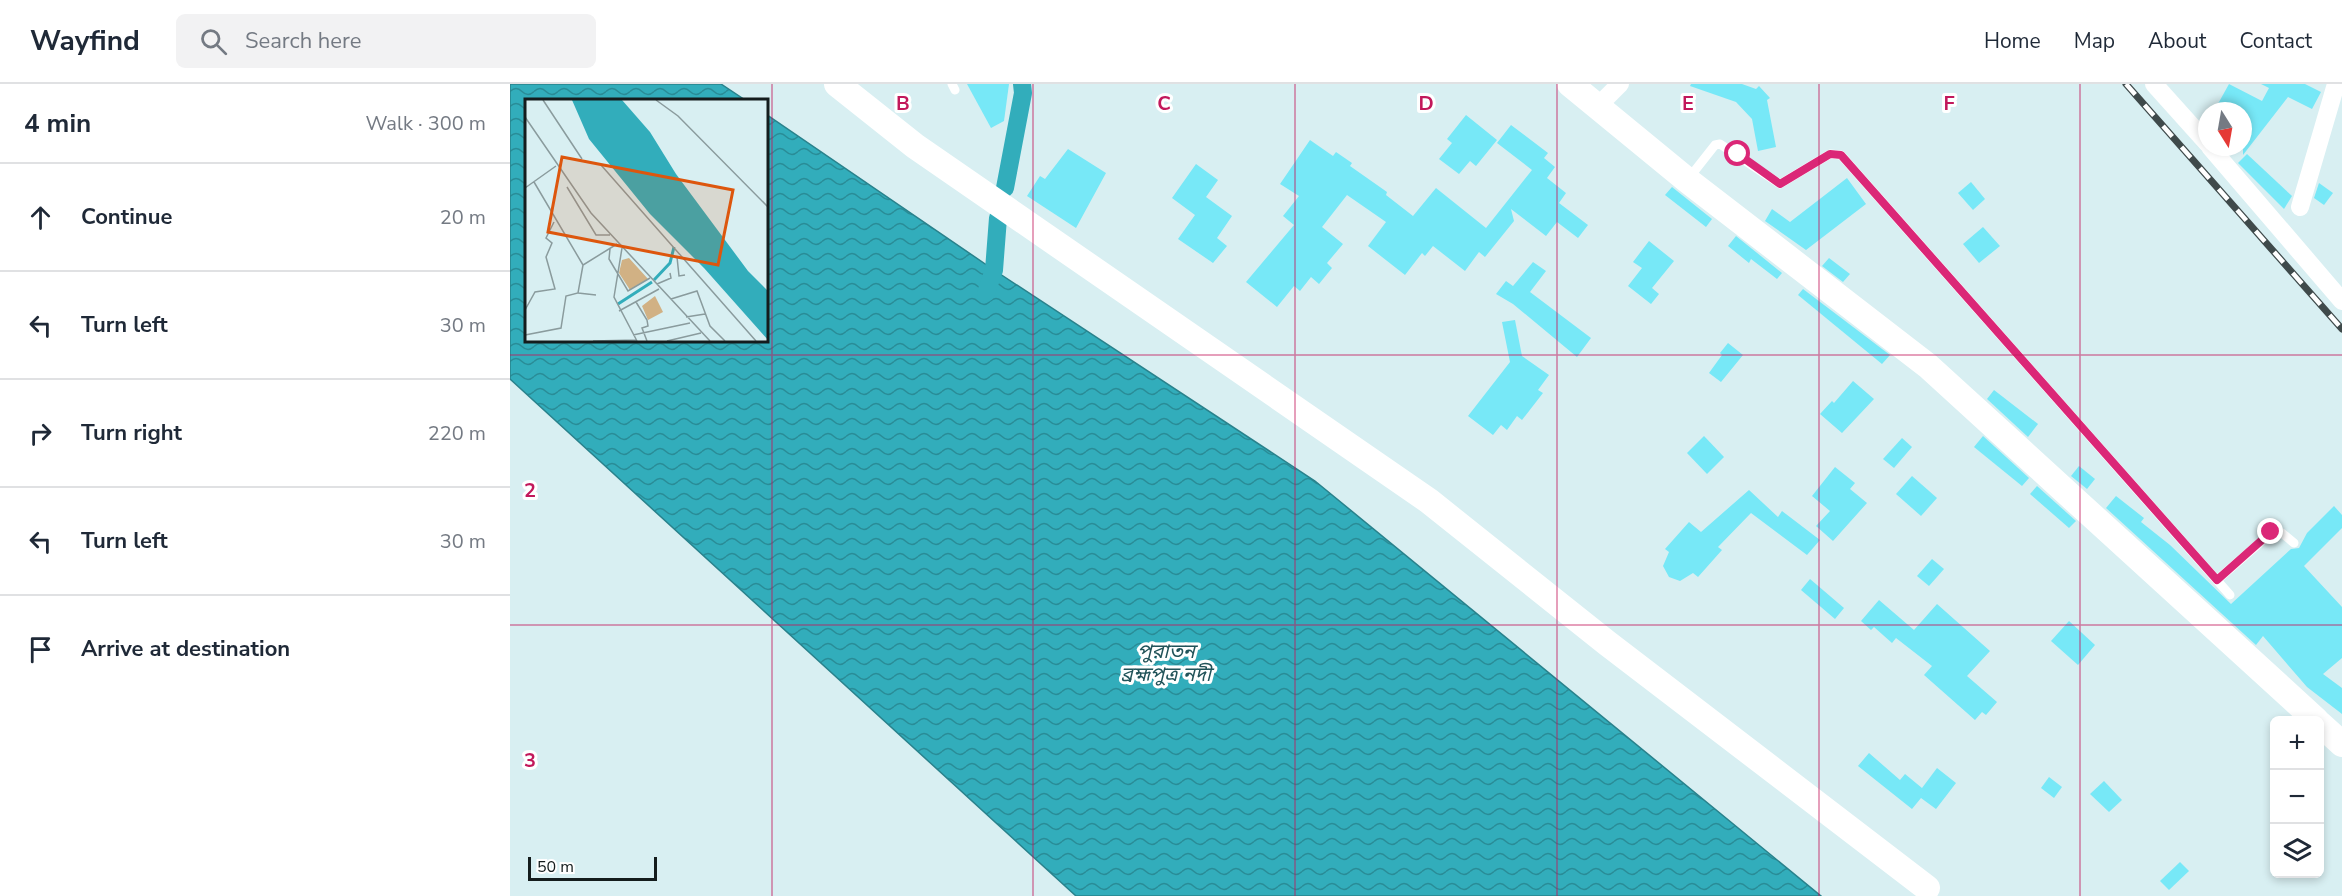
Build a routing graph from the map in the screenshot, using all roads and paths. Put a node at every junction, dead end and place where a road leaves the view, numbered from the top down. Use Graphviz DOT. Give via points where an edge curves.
graph roads {
  1 [pos="837,84"];
  2 [pos="1570,84"];
  3 [pos="1620,84"];
  4 [pos="2154,84"];
  5 [pos="2336,84"];
  6 [pos="1598,106"];
  7 [pos="2198,133"];
  8 [pos="2218,156"];
  9 [pos="1687,180"];
  10 [pos="2300,207"];
  11 [pos="2342,301"];
  12 [pos="2294,543"];
  13 [pos="2217,580"];
  14 [pos="2230,595"];
  15 [pos="2311,716"];
  16 [pos="2324,728"];
  17 [pos="2342,744"];
  18 [pos="1927,888"];
  1 -- 18 [label="street" via="915,146 1429,501 1606,643"];
  2 -- 6 [label="street"];
  3 -- 6 [label="street"];
  4 -- 7 [label="street"];
  5 -- 10 [label="street"];
  6 -- 9 [label="street"];
  8 -- 11 [label="street"];
  9 -- 13 [label="lane" via="1715,145 1720,144 1780,184 1830,154 1841,155"];
  9 -- 15 [label="street" via="1928,366"];
  12 -- 13 [label="lane" via="2282,533 2271,532"];
  13 -- 14 [label="lane"];
  16 -- 17 [label="street"];
}
